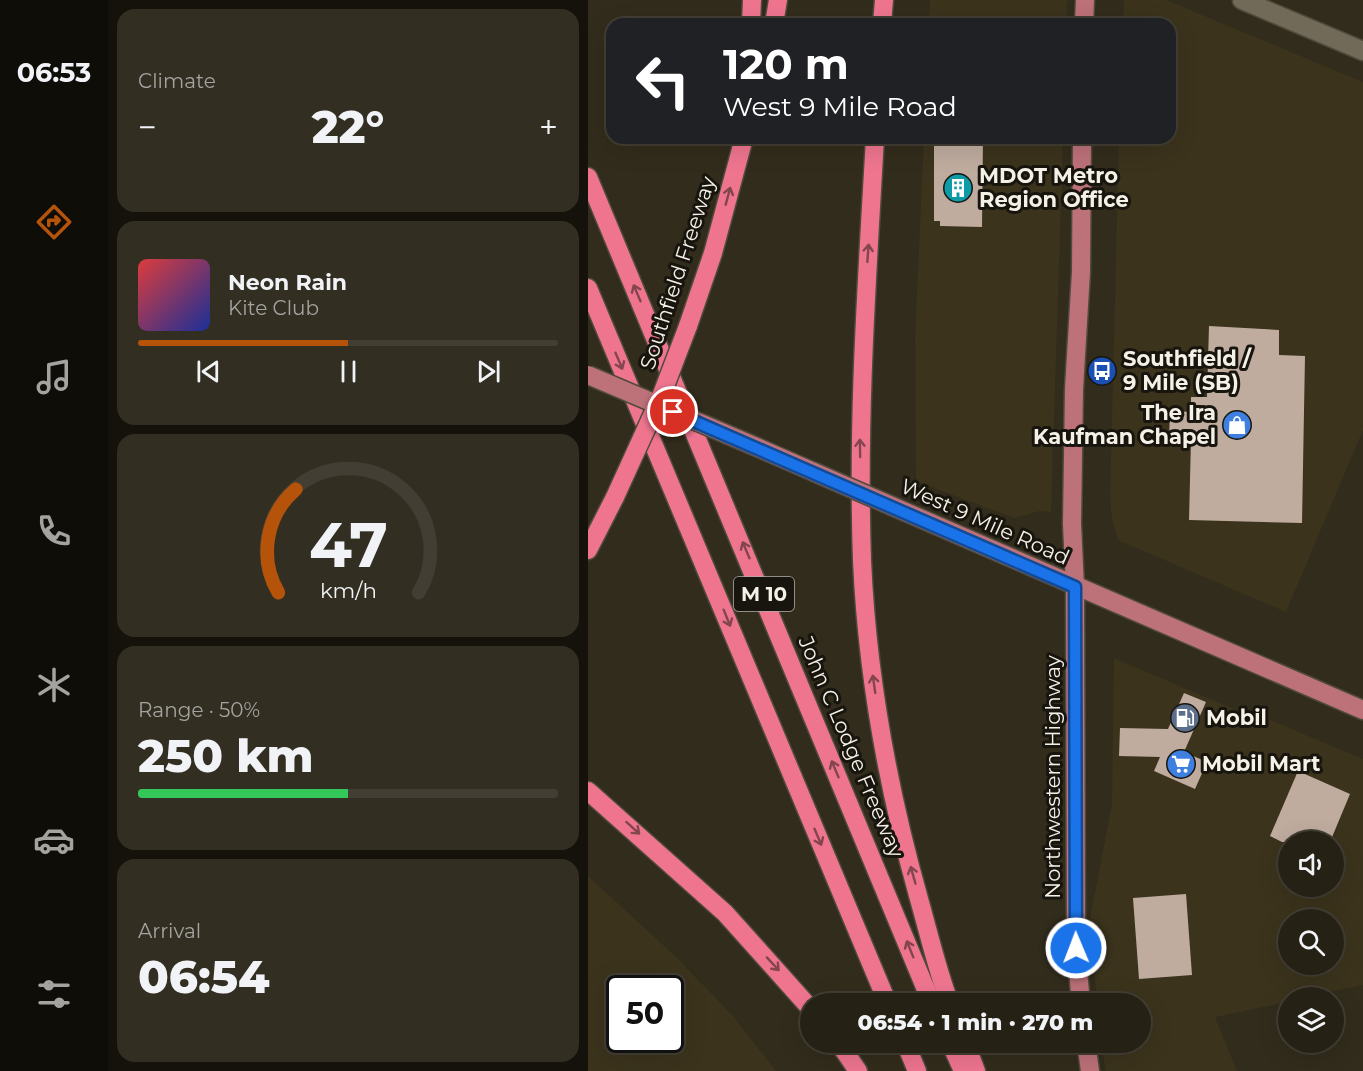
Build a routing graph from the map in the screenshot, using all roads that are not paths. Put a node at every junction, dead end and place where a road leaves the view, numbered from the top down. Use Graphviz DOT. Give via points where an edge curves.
graph roads {
  1 [pos="752,0"];
  2 [pos="778,0"];
  3 [pos="884,0"];
  4 [pos="1085,0"];
  5 [pos="1242,0"];
  6 [pos="1266,5"];
  7 [pos="751,18"];
  8 [pos="775,18"];
  9 [pos="882,18"];
  10 [pos="1084,18"];
  11 [pos="1363,51"];
  12 [pos="742,144"];
  13 [pos="875,144"];
  14 [pos="1082,144"];
  15 [pos="588,177"];
  16 [pos="588,288"];
  17 [pos="588,375"];
  18 [pos="588,550"];
  19 [pos="1075,587"];
  20 [pos="1363,711"];
  21 [pos="588,791"];
  22 [pos="883,993"];
  23 [pos="927,993"];
  24 [pos="947,993"];
  25 [pos="1080,993"];
  26 [pos="800,997"];
  27 [pos="846,1053"];
  28 [pos="910,1053"];
  29 [pos="955,1053"];
  30 [pos="969,1053"];
  31 [pos="1088,1053"];
  32 [pos="858,1071"];
  33 [pos="917,1071"];
  34 [pos="963,1071"];
  35 [pos="976,1071"];
  36 [pos="1090,1071"];
  1 -- 7 [label="highway"];
  2 -- 8 [label="highway"];
  3 -- 9 [label="highway"];
  4 -- 10 [label="main road"];
  5 -- 6 [label="street"];
  6 -- 11 [label="street"];
  18 -- 12 [label="highway, Southfield Freeway, one-way, bridge" via="662,394 713,253"];
  24 -- 13 [label="highway, one-way" via="906,850 882,741 863,573 862,342"];
  14 -- 19 [label="main road, Northwestern Highway" via="1072,524"];
  23 -- 15 [label="highway, John C Lodge Freeway / M 10, one-way"];
  16 -- 22 [label="highway, M 10, one-way"];
  17 -- 19 [label="main road, West 9 Mile Road, bridge"];
  19 -- 20 [label="main road, West 9 Mile Road"];
  19 -- 25 [label="main road, Northwestern Highway" via="1076,948"];
  21 -- 26 [label="highway, one-way" via="725,913"];
  27 -- 32 [label="highway"];
  28 -- 33 [label="highway"];
  29 -- 34 [label="highway"];
  30 -- 35 [label="highway"];
  31 -- 36 [label="main road"];
}
